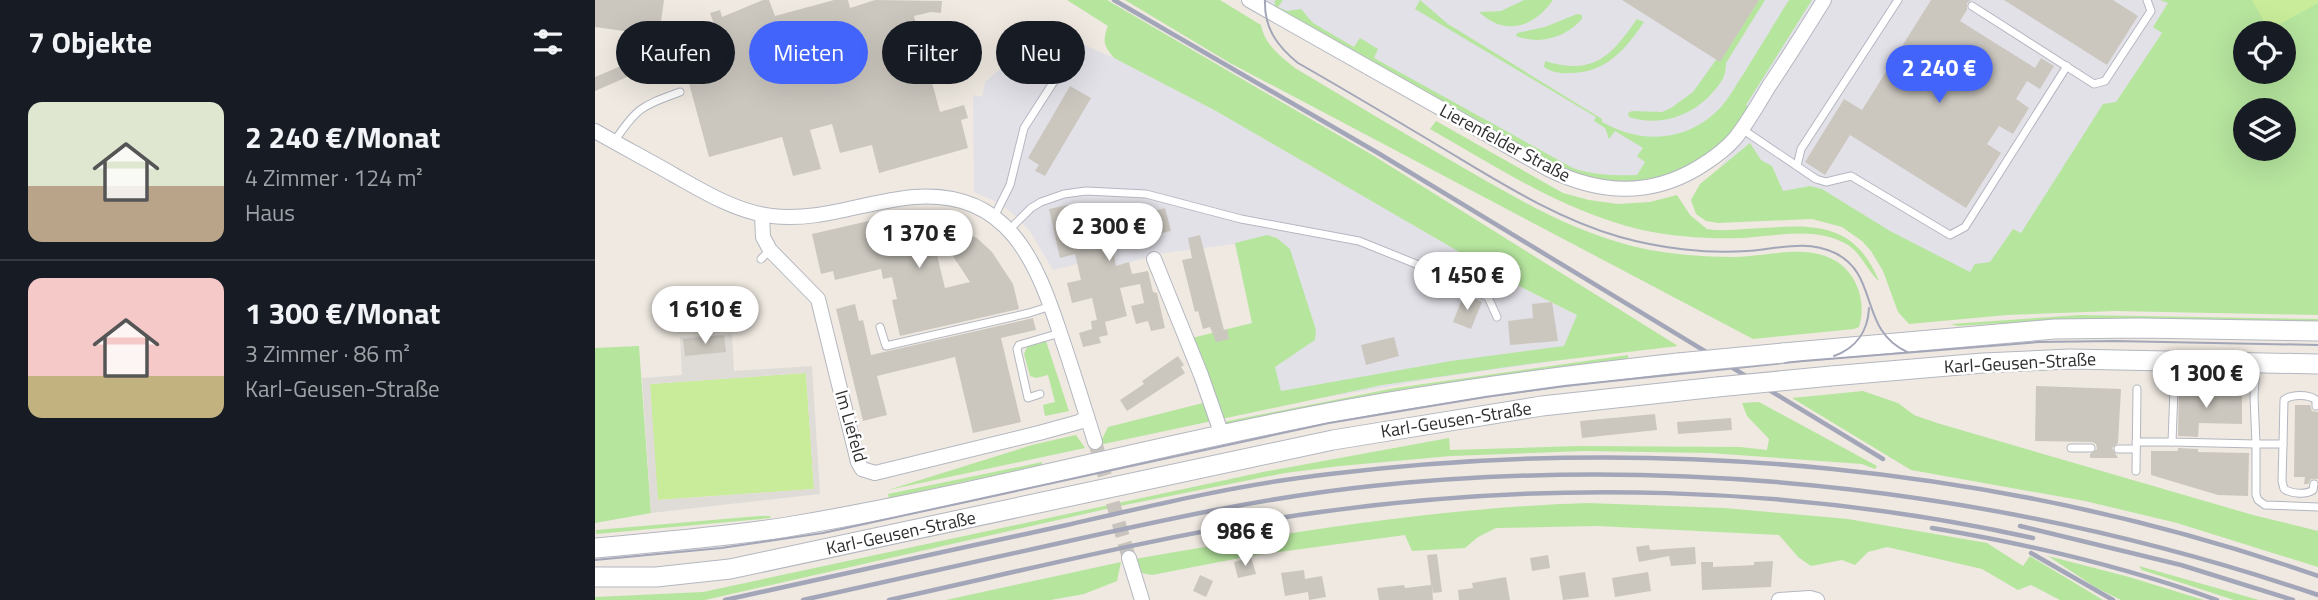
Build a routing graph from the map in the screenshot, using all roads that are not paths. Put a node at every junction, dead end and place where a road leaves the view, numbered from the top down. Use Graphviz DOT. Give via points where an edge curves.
graph roads {
  1 [pos="1249,0"];
  2 [pos="1824,0"];
  3 [pos="1898,0"];
  4 [pos="2147,0"];
  5 [pos="1972,6"];
  6 [pos="2067,66"];
  7 [pos="1052,84"];
  8 [pos="680,92"];
  9 [pos="1742,129"];
  10 [pos="596,135"];
  11 [pos="614,142"];
  12 [pos="1797,166"];
  13 [pos="761,215"];
  14 [pos="994,217"];
  15 [pos="1009,230"];
  16 [pos="1154,259"];
  17 [pos="1051,305"];
  18 [pos="1497,317"];
  19 [pos="880,327"];
  20 [pos="2318,331"];
  21 [pos="1060,332"];
  22 [pos="2318,340"];
  23 [pos="2256,363"];
  24 [pos="2318,364"];
  25 [pos="2166,368"];
  26 [pos="2137,389"];
  27 [pos="1040,394"];
  28 [pos="2316,406"];
  29 [pos="1087,417"];
  30 [pos="1222,435"];
  31 [pos="1095,442"];
  32 [pos="2172,442"];
  33 [pos="2256,443"];
  34 [pos="2283,443"];
  35 [pos="2136,445"];
  36 [pos="2071,448"];
  37 [pos="2091,448"];
  38 [pos="2118,449"];
  39 [pos="2136,471"];
  40 [pos="2314,484"];
  41 [pos="2318,507"];
  42 [pos="788,526"];
  43 [pos="595,538"];
  44 [pos="595,548"];
  45 [pos="1129,558"];
  46 [pos="599,575"];
  47 [pos="1142,600"];
  48 [pos="1779,600"];
  49 [pos="1817,600"];
  1 -- 9 [label="street, Lierenfelder Straße" via="1548,169 1582,183 1622,190 1663,184 1711,160"];
  2 -- 9 [label="street, Lierenfelder Straße"];
  3 -- 12 [label="lane" via="1801,149"];
  4 -- 6 [label="lane" via="2151,11 2105,81 2094,83"];
  5 -- 6 [label="lane"];
  6 -- 12 [label="lane" via="1965,227 1950,236 1851,176 1826,182"];
  7 -- 14 [label="lane" via="1024,128 1010,186"];
  8 -- 11 [label="lane" via="645,105"];
  9 -- 12 [label="lane"];
  10 -- 11 [label="street"];
  11 -- 13 [label="street" via="711,195"];
  13 -- 14 [label="street" via="803,217 932,196 968,204"];
  13 -- 29 [label="street, Im Liefeld" via="766,255 818,299 862,469 884,471"];
  14 -- 15 [label="street"];
  15 -- 17 [label="street" via="1033,261"];
  15 -- 18 [label="lane" via="1031,208 1064,194 1146,194 1241,219 1359,241 1488,298"];
  16 -- 30 [label="street"];
  17 -- 19 [label="lane" via="886,346"];
  17 -- 21 [label="street"];
  20 -- 30 [label="main road, Karl-Geusen-Straße, bridge" via="2055,329 1783,353 1421,396"];
  21 -- 27 [label="lane" via="1017,349 1028,398"];
  21 -- 29 [label="street"];
  22 -- 23 [label="main road" via="2267,340 2260,345"];
  23 -- 24 [label="main road, Karl-Geusen-Straße"];
  23 -- 25 [label="main road, Karl-Geusen-Straße"];
  23 -- 33 [label="lane"];
  25 -- 32 [label="lane" via="2173,389"];
  25 -- 46 [label="main road, Karl-Geusen-Straße, bridge" via="2017,361 1542,406 1212,465 778,561 683,575"];
  26 -- 35 [label="lane"];
  28 -- 34 [label="lane" via="2312,397 2287,397"];
  29 -- 31 [label="street"];
  30 -- 42 [label="main road, Karl-Geusen-Straße"];
  32 -- 33 [label="lane"];
  32 -- 35 [label="lane"];
  33 -- 34 [label="lane"];
  33 -- 41 [label="lane" via="2258,500 2265,505"];
  34 -- 40 [label="lane" via="2284,489 2311,492"];
  35 -- 38 [label="lane"];
  35 -- 39 [label="lane"];
  36 -- 37 [label="lane"];
  42 -- 43 [label="main road"];
  42 -- 44 [label="main road, Karl-Geusen-Straße"];
  45 -- 47 [label="street"];
  48 -- 49 [label="street"];
}
